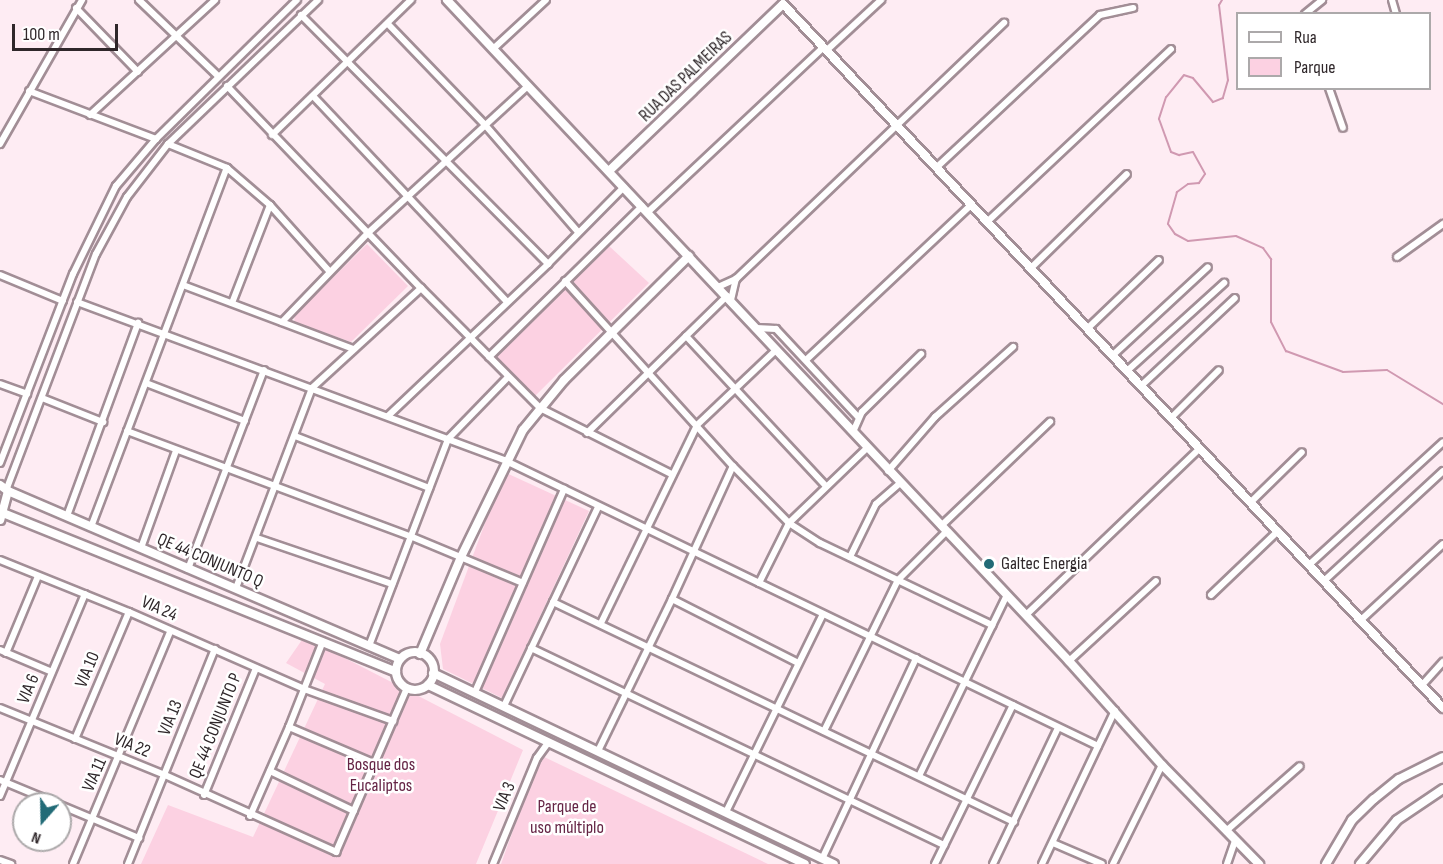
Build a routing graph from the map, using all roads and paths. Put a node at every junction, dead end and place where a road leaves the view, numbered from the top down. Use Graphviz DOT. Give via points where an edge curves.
graph roads {
  1 [pos="82,0"];
  2 [pos="139,0"];
  3 [pos="214,0"];
  4 [pos="318,0"];
  5 [pos="411,0"];
  6 [pos="447,0"];
  7 [pos="546,0"];
  8 [pos="881,0"];
  9 [pos="1322,0"];
  10 [pos="292,2"];
  11 [pos="781,2"];
  12 [pos="75,8"];
  13 [pos="1133,8"];
  14 [pos="1307,12"];
  15 [pos="301,15"];
  16 [pos="1004,23"];
  17 [pos="388,24"];
  18 [pos="265,31"];
  19 [pos="176,38"];
  20 [pos="273,42"];
  21 [pos="493,49"];
  22 [pos="826,49"];
  23 [pos="1171,49"];
  24 [pos="349,61"];
  25 [pos="138,72"];
  26 [pos="218,76"];
  27 [pos="227,86"];
  28 [pos="528,86"];
  29 [pos="1330,90"];
  30 [pos="29,91"];
  31 [pos="313,96"];
  32 [pos="90,115"];
  33 [pos="897,125"];
  34 [pos="486,126"];
  35 [pos="1343,128"];
  36 [pos="272,135"];
  37 [pos="156,139"];
  38 [pos="0,144"];
  39 [pos="168,144"];
  40 [pos="447,161"];
  41 [pos="937,167"];
  42 [pos="227,168"];
  43 [pos="609,171"];
  44 [pos="1127,174"];
  45 [pos="624,187"];
  46 [pos="408,199"];
  47 [pos="270,205"];
  48 [pos="971,205"];
  49 [pos="645,209"];
  50 [pos="988,221"];
  51 [pos="1443,224"];
  52 [pos="578,232"];
  53 [pos="368,233"];
  54 [pos="689,256"];
  55 [pos="1397,257"];
  56 [pos="1159,260"];
  57 [pos="548,264"];
  58 [pos="1208,267"];
  59 [pos="1031,268"];
  60 [pos="329,271"];
  61 [pos="73,274"];
  62 [pos="0,275"];
  63 [pos="87,278"];
  64 [pos="736,279"];
  65 [pos="565,281"];
  66 [pos="1224,284"];
  67 [pos="183,285"];
  68 [pos="718,287"];
  69 [pos="421,288"];
  70 [pos="729,298"];
  71 [pos="1235,298"];
  72 [pos="63,301"];
  73 [pos="506,301"];
  74 [pos="77,302"];
  75 [pos="232,303"];
  76 [pos="282,321"];
  77 [pos="138,323"];
  78 [pos="756,328"];
  79 [pos="1088,328"];
  80 [pos="612,331"];
  81 [pos="163,333"];
  82 [pos="686,336"];
  83 [pos="471,338"];
  84 [pos="1013,347"];
  85 [pos="353,350"];
  86 [pos="776,350"];
  87 [pos="921,354"];
  88 [pos="1113,355"];
  89 [pos="489,357"];
  90 [pos="806,360"];
  91 [pos="264,370"];
  92 [pos="1128,370"];
  93 [pos="1219,370"];
  94 [pos="647,372"];
  95 [pos="508,377"];
  96 [pos="146,383"];
  97 [pos="0,384"];
  98 [pos="1142,385"];
  99 [pos="312,388"];
  100 [pos="735,388"];
  101 [pos="27,394"];
  102 [pos="42,398"];
  103 [pos="540,408"];
  104 [pos="388,416"];
  105 [pos="858,417"];
  106 [pos="1172,417"];
  107 [pos="245,421"];
  108 [pos="103,422"];
  109 [pos="1050,422"];
  110 [pos="697,425"];
  111 [pos="127,431"];
  112 [pos="853,432"];
  113 [pos="587,433"];
  114 [pos="295,436"];
  115 [pos="448,439"];
  116 [pos="1443,442"];
  117 [pos="867,448"];
  118 [pos="177,451"];
  119 [pos="1196,452"];
  120 [pos="1302,452"];
  121 [pos="506,461"];
  122 [pos="0,463"];
  123 [pos="733,466"];
  124 [pos="225,469"];
  125 [pos="888,471"];
  126 [pos="1443,471"];
  127 [pos="671,474"];
  128 [pos="900,483"];
  129 [pos="825,485"];
  130 [pos="277,486"];
  131 [pos="5,488"];
  132 [pos="429,488"];
  133 [pos="564,489"];
  134 [pos="1251,502"];
  135 [pos="598,507"];
  136 [pos="2,516"];
  137 [pos="68,516"];
  138 [pos="789,523"];
  139 [pos="91,527"];
  140 [pos="944,529"];
  141 [pos="646,530"];
  142 [pos="1278,531"];
  143 [pos="410,536"];
  144 [pos="256,538"];
  145 [pos="1443,544"];
  146 [pos="141,548"];
  147 [pos="694,552"];
  148 [pos="461,557"];
  149 [pos="850,557"];
  150 [pos="0,560"];
  151 [pos="1310,564"];
  152 [pos="188,568"];
  153 [pos="38,576"];
  154 [pos="898,580"];
  155 [pos="1325,580"];
  156 [pos="1156,581"];
  157 [pos="523,583"];
  158 [pos="759,583"];
  159 [pos="392,584"];
  160 [pos="236,588"];
  161 [pos="85,594"];
  162 [pos="1007,595"];
  163 [pos="1211,595"];
  164 [pos="672,599"];
  165 [pos="553,602"];
  166 [pos="129,612"];
  167 [pos="823,614"];
  168 [pos="1026,615"];
  169 [pos="1362,619"];
  170 [pos="601,623"];
  171 [pos="992,626"];
  172 [pos="170,632"];
  173 [pos="870,636"];
  174 [pos="322,641"];
  175 [pos="369,645"];
  176 [pos="649,646"];
  177 [pos="531,648"];
  178 [pos="215,649"];
  179 [pos="3,651"];
  180 [pos="420,654"];
  181 [pos="916,658"];
  182 [pos="400,659"];
  183 [pos="1070,661"];
  184 [pos="1443,662"];
  185 [pos="798,663"];
  186 [pos="256,668"];
  187 [pos="52,672"];
  188 [pos="396,672"];
  189 [pos="433,673"];
  190 [pos="965,681"];
  191 [pos="1423,684"];
  192 [pos="428,685"];
  193 [pos="304,688"];
  194 [pos="407,688"];
  195 [pos="475,692"];
  196 [pos="626,694"];
  197 [pos="1013,705"];
  198 [pos="504,706"];
  199 [pos="0,708"];
  200 [pos="776,708"];
  201 [pos="1443,708"];
  202 [pos="1115,710"];
  203 [pos="32,721"];
  204 [pos="393,721"];
  205 [pos="289,727"];
  206 [pos="1058,728"];
  207 [pos="824,731"];
  208 [pos="75,739"];
  209 [pos="548,743"];
  210 [pos="1098,746"];
  211 [pos="598,751"];
  212 [pos="872,753"];
  213 [pos="754,755"];
  214 [pos="120,757"];
  215 [pos="1443,757"];
  216 [pos="374,763"];
  217 [pos="1162,765"];
  218 [pos="1300,766"];
  219 [pos="270,771"];
  220 [pos="165,775"];
  221 [pos="919,776"];
  222 [pos="654,778"];
  223 [pos="3,781"];
  224 [pos="662,783"];
  225 [pos="648,789"];
  226 [pos="1443,789"];
  227 [pos="29,792"];
  228 [pos="657,793"];
  229 [pos="204,795"];
  230 [pos="0,796"];
  231 [pos="849,799"];
  232 [pos="966,799"];
  233 [pos="72,810"];
  234 [pos="354,811"];
  235 [pos="726,812"];
  236 [pos="250,816"];
  237 [pos="93,819"];
  238 [pos="1014,822"];
  239 [pos="1226,831"];
  240 [pos="139,838"];
  241 [pos="1236,841"];
  242 [pos="1053,843"];
  243 [pos="944,845"];
  244 [pos="822,859"];
  245 [pos="0,860"];
  246 [pos="11,864"];
  247 [pos="73,864"];
  248 [pos="128,864"];
  249 [pos="493,864"];
  250 [pos="805,864"];
  251 [pos="834,864"];
  252 [pos="935,864"];
  253 [pos="993,864"];
  254 [pos="1042,864"];
  255 [pos="1102,864"];
  256 [pos="1113,864"];
  257 [pos="1227,864"];
  258 [pos="1259,864"];
  259 [pos="1326,864"];
  260 [pos="1360,864"];
  1 -- 12 [label="street"];
  2 -- 19 [label="street"];
  3 -- 19 [label="street"];
  4 -- 15 [label="street"];
  5 -- 17 [label="street"];
  6 -- 21 [label="street"];
  7 -- 21 [label="street"];
  8 -- 22 [label="street"];
  9 -- 14 [label="street"];
  10 -- 18 [label="street"];
  11 -- 22 [label="street"];
  11 -- 43 [label="street, RUA DAS PALMEIRAS"];
  12 -- 25 [label="street"];
  12 -- 30 [label="street"];
  13 -- 41 [label="street" via="1100,15"];
  15 -- 20 [label="street"];
  15 -- 24 [label="street"];
  16 -- 33 [label="street"];
  17 -- 24 [label="street"];
  17 -- 34 [label="street"];
  18 -- 20 [label="street" via="275,36"];
  18 -- 26 [label="street"];
  19 -- 25 [label="street"];
  19 -- 26 [label="street"];
  20 -- 27 [label="street"];
  21 -- 28 [label="street"];
  22 -- 33 [label="street"];
  22 -- 49 [label="street"];
  23 -- 50 [label="street"];
  24 -- 31 [label="street"];
  24 -- 40 [label="street"];
  25 -- 32 [label="street"];
  26 -- 37 [label="street"];
  27 -- 36 [label="street"];
  27 -- 39 [label="street"];
  28 -- 34 [label="street"];
  28 -- 43 [label="street"];
  29 -- 35 [label="street"];
  30 -- 32 [label="street"];
  30 -- 38 [label="street"];
  31 -- 36 [label="street"];
  31 -- 46 [label="street"];
  32 -- 37 [label="street"];
  33 -- 41 [label="street"];
  33 -- 64 [label="street"];
  34 -- 40 [label="street"];
  34 -- 52 [label="street"];
  36 -- 53 [label="street"];
  37 -- 61 [label="street" via="109,197"];
  39 -- 42 [label="street"];
  39 -- 63 [label="street" via="111,222"];
  40 -- 46 [label="street"];
  40 -- 57 [label="street"];
  41 -- 48 [label="street"];
  42 -- 47 [label="street"];
  42 -- 67 [label="street"];
  43 -- 45 [label="street"];
  44 -- 59 [label="street"];
  45 -- 49 [label="street"];
  45 -- 52 [label="street"];
  46 -- 53 [label="street"];
  46 -- 73 [label="street"];
  47 -- 60 [label="street"];
  47 -- 75 [label="street"];
  48 -- 50 [label="street"];
  48 -- 90 [label="street"];
  49 -- 54 [label="street"];
  49 -- 65 [label="street"];
  50 -- 59 [label="street"];
  51 -- 55 [label="street"];
  52 -- 57 [label="street"];
  53 -- 60 [label="street"];
  53 -- 69 [label="street"];
  54 -- 68 [label="street"];
  54 -- 80 [label="street"];
  56 -- 79 [label="street"];
  57 -- 73 [label="street"];
  58 -- 88 [label="street"];
  59 -- 79 [label="street"];
  60 -- 76 [label="street"];
  61 -- 63 [label="street"];
  61 -- 72 [label="street"];
  62 -- 72 [label="street"];
  63 -- 74 [label="street"];
  64 -- 68 [label="street"];
  64 -- 70 [label="street"];
  65 -- 80 [label="street"];
  65 -- 89 [label="street"];
  66 -- 92 [label="street"];
  67 -- 75 [label="street"];
  67 -- 81 [label="street"];
  68 -- 70 [label="street"];
  69 -- 83 [label="street"];
  69 -- 85 [label="street"];
  70 -- 78 [label="street"];
  70 -- 82 [label="street"];
  71 -- 98 [label="street"];
  72 -- 101 [label="street"];
  73 -- 83 [label="street"];
  74 -- 77 [label="street"];
  74 -- 102 [label="street"];
  75 -- 76 [label="street"];
  76 -- 85 [label="street"];
  77 -- 81 [label="street"];
  77 -- 108 [label="street"];
  78 -- 86 [label="street"];
  78 -- 90 [label="street" via="776,329"];
  79 -- 88 [label="street"];
  80 -- 94 [label="street"];
  80 -- 103 [label="street"];
  81 -- 91 [label="street"];
  81 -- 96 [label="street"];
  82 -- 94 [label="street"];
  82 -- 100 [label="street"];
  83 -- 89 [label="street"];
  83 -- 104 [label="street"];
  84 -- 125 [label="street" via="935,417"];
  85 -- 99 [label="street"];
  86 -- 100 [label="street"];
  86 -- 112 [label="street"];
  87 -- 105 [label="street"];
  88 -- 92 [label="street"];
  89 -- 95 [label="street"];
  90 -- 105 [label="street"];
  91 -- 99 [label="street"];
  91 -- 107 [label="street"];
  92 -- 98 [label="street"];
  93 -- 106 [label="street"];
  94 -- 110 [label="street"];
  94 -- 113 [label="street"];
  95 -- 103 [label="street"];
  95 -- 115 [label="street"];
  96 -- 107 [label="street"];
  96 -- 111 [label="street"];
  97 -- 101 [label="street"];
  98 -- 106 [label="street"];
  99 -- 104 [label="street"];
  99 -- 114 [label="street"];
  100 -- 110 [label="street"];
  100 -- 129 [label="street"];
  101 -- 122 [label="street"];
  102 -- 108 [label="street"];
  102 -- 131 [label="street"];
  103 -- 113 [label="street"];
  103 -- 121 [label="street"];
  104 -- 115 [label="street"];
  105 -- 112 [label="street"];
  106 -- 134 [label="street"];
  107 -- 124 [label="street"];
  108 -- 137 [label="street"];
  109 -- 140 [label="street"];
  110 -- 123 [label="street"];
  110 -- 127 [label="street"];
  111 -- 118 [label="street"];
  111 -- 139 [label="street"];
  112 -- 117 [label="street"];
  113 -- 127 [label="street"];
  114 -- 130 [label="street"];
  114 -- 132 [label="street"];
  115 -- 121 [label="street"];
  115 -- 132 [label="street"];
  116 -- 151 [label="street"];
  117 -- 125 [label="street"];
  117 -- 129 [label="street"];
  118 -- 124 [label="street"];
  118 -- 146 [label="street"];
  119 -- 168 [label="street"];
  120 -- 134 [label="street"];
  121 -- 133 [label="street"];
  121 -- 148 [label="street"];
  123 -- 138 [label="street"];
  123 -- 147 [label="street"];
  124 -- 130 [label="street"];
  124 -- 152 [label="street"];
  125 -- 128 [label="street"];
  126 -- 155 [label="street"];
  127 -- 141 [label="street"];
  128 -- 140 [label="street"];
  128 -- 149 [label="street" via="876,504"];
  129 -- 138 [label="street"];
  130 -- 143 [label="street"];
  130 -- 144 [label="street"];
  131 -- 136 [label="street"];
  131 -- 137 [label="street, QE 44 CONJUNTO Q"];
  132 -- 143 [label="street"];
  133 -- 135 [label="street"];
  133 -- 157 [label="street"];
  134 -- 142 [label="street"];
  135 -- 141 [label="street"];
  135 -- 165 [label="street"];
  136 -- 174 [label="street, QE 44 CONJUNTO Q"];
  137 -- 139 [label="street, QE 44 CONJUNTO Q"];
  138 -- 149 [label="street"];
  138 -- 158 [label="street"];
  139 -- 146 [label="street, QE 44 CONJUNTO Q"];
  140 -- 154 [label="street"];
  140 -- 162 [label="street"];
  141 -- 147 [label="street"];
  141 -- 170 [label="street"];
  142 -- 151 [label="street"];
  142 -- 163 [label="street"];
  143 -- 148 [label="street"];
  143 -- 159 [label="street"];
  144 -- 159 [label="street"];
  144 -- 160 [label="street"];
  145 -- 169 [label="street"];
  146 -- 152 [label="street, QE 44 CONJUNTO Q"];
  147 -- 158 [label="street"];
  147 -- 164 [label="street"];
  148 -- 157 [label="street"];
  148 -- 180 [label="street"];
  149 -- 154 [label="street"];
  150 -- 153 [label="street, VIA 24"];
  151 -- 155 [label="street"];
  152 -- 160 [label="street, QE 44 CONJUNTO Q"];
  153 -- 161 [label="street, VIA 24"];
  153 -- 179 [label="street"];
  154 -- 171 [label="street"];
  154 -- 173 [label="street"];
  155 -- 169 [label="street"];
  156 -- 183 [label="street"];
  157 -- 195 [label="street"];
  158 -- 167 [label="street"];
  159 -- 175 [label="street"];
  160 -- 175 [label="street, QE 44 CONJUNTO Q"];
  161 -- 166 [label="street, VIA 24"];
  161 -- 187 [label="street, VIA 6"];
  162 -- 168 [label="street"];
  162 -- 171 [label="street"];
  164 -- 176 [label="street"];
  164 -- 185 [label="street"];
  165 -- 170 [label="street"];
  165 -- 177 [label="street"];
  166 -- 172 [label="street, VIA 24"];
  166 -- 208 [label="street, VIA 10"];
  167 -- 173 [label="street"];
  167 -- 185 [label="street"];
  168 -- 183 [label="street"];
  169 -- 191 [label="street"];
  170 -- 176 [label="street"];
  171 -- 190 [label="street"];
  172 -- 178 [label="street, VIA 24"];
  172 -- 214 [label="street, VIA 11"];
  173 -- 181 [label="street"];
  173 -- 207 [label="street"];
  174 -- 188 [label="street, QE 44 CONJUNTO Q"];
  174 -- 193 [label="street"];
  175 -- 182 [label="street, QE 44 CONJUNTO Q"];
  176 -- 196 [label="street"];
  176 -- 200 [label="street"];
  177 -- 196 [label="street"];
  177 -- 198 [label="street"];
  178 -- 186 [label="street, VIA 24"];
  178 -- 220 [label="street, VIA 13"];
  179 -- 187 [label="street"];
  180 -- 182 [label="street"];
  180 -- 189 [label="street" via="429,660"];
  181 -- 190 [label="street"];
  181 -- 212 [label="street"];
  182 -- 188 [label="street"];
  183 -- 202 [label="street"];
  184 -- 191 [label="street"];
  185 -- 200 [label="street"];
  186 -- 193 [label="street, VIA 24"];
  186 -- 229 [label="street, QE 44 CONJUNTO P"];
  187 -- 203 [label="street, VIA 6"];
  188 -- 194 [label="street"];
  189 -- 192 [label="street"];
  189 -- 195 [label="street"];
  190 -- 197 [label="street"];
  190 -- 221 [label="street"];
  191 -- 201 [label="street"];
  192 -- 194 [label="street" via="418,690"];
  192 -- 209 [label="street"];
  193 -- 204 [label="street, VIA 24"];
  193 -- 205 [label="street"];
  194 -- 204 [label="street"];
  195 -- 198 [label="street"];
  196 -- 211 [label="street"];
  196 -- 213 [label="street"];
  197 -- 206 [label="street"];
  197 -- 232 [label="street"];
  198 -- 211 [label="street"];
  199 -- 203 [label="street, VIA 22"];
  200 -- 207 [label="street"];
  200 -- 213 [label="street"];
  202 -- 210 [label="street"];
  202 -- 217 [label="street"];
  203 -- 208 [label="street, VIA 22"];
  203 -- 223 [label="street, VIA 6"];
  204 -- 216 [label="street"];
  205 -- 216 [label="street"];
  205 -- 219 [label="street"];
  206 -- 210 [label="street"];
  206 -- 238 [label="street"];
  207 -- 212 [label="street"];
  208 -- 214 [label="street, VIA 22"];
  209 -- 225 [label="street"];
  209 -- 249 [label="street, VIA 3" via="537,758"];
  210 -- 242 [label="street"];
  211 -- 222 [label="street"];
  212 -- 221 [label="street"];
  212 -- 231 [label="street"];
  213 -- 231 [label="street"];
  213 -- 235 [label="street"];
  214 -- 220 [label="street, VIA 22"];
  214 -- 237 [label="street, VIA 11"];
  215 -- 259 [label="main road" via="1399,779 1374,799 1352,820"];
  216 -- 234 [label="street"];
  217 -- 239 [label="street"];
  217 -- 256 [label="street"];
  218 -- 239 [label="street"];
  219 -- 234 [label="street"];
  219 -- 236 [label="street"];
  220 -- 229 [label="street, VIA 22"];
  220 -- 240 [label="street, VIA 13"];
  221 -- 232 [label="street"];
  222 -- 224 [label="street"];
  222 -- 225 [label="street"];
  223 -- 227 [label="street"];
  223 -- 230 [label="street, VIA 6"];
  224 -- 228 [label="street"];
  224 -- 235 [label="street"];
  225 -- 228 [label="street"];
  226 -- 260 [label="main road" via="1397,820"];
  228 -- 250 [label="street"];
  229 -- 236 [label="street, VIA 22"];
  231 -- 243 [label="street"];
  231 -- 244 [label="street"];
  232 -- 238 [label="street"];
  232 -- 243 [label="street"];
  233 -- 237 [label="street"];
  234 -- 236 [label="street, VIA 22" via="336,852"];
  235 -- 244 [label="street"];
  237 -- 240 [label="street"];
  237 -- 247 [label="street, VIA 11"];
  238 -- 253 [label="street"];
  239 -- 241 [label="street"];
  240 -- 248 [label="street, VIA 13"];
  241 -- 257 [label="street"];
  241 -- 258 [label="street"];
  242 -- 254 [label="street"];
  242 -- 255 [label="street"];
  243 -- 252 [label="street"];
  244 -- 251 [label="street"];
  245 -- 246 [label="street"];
}
